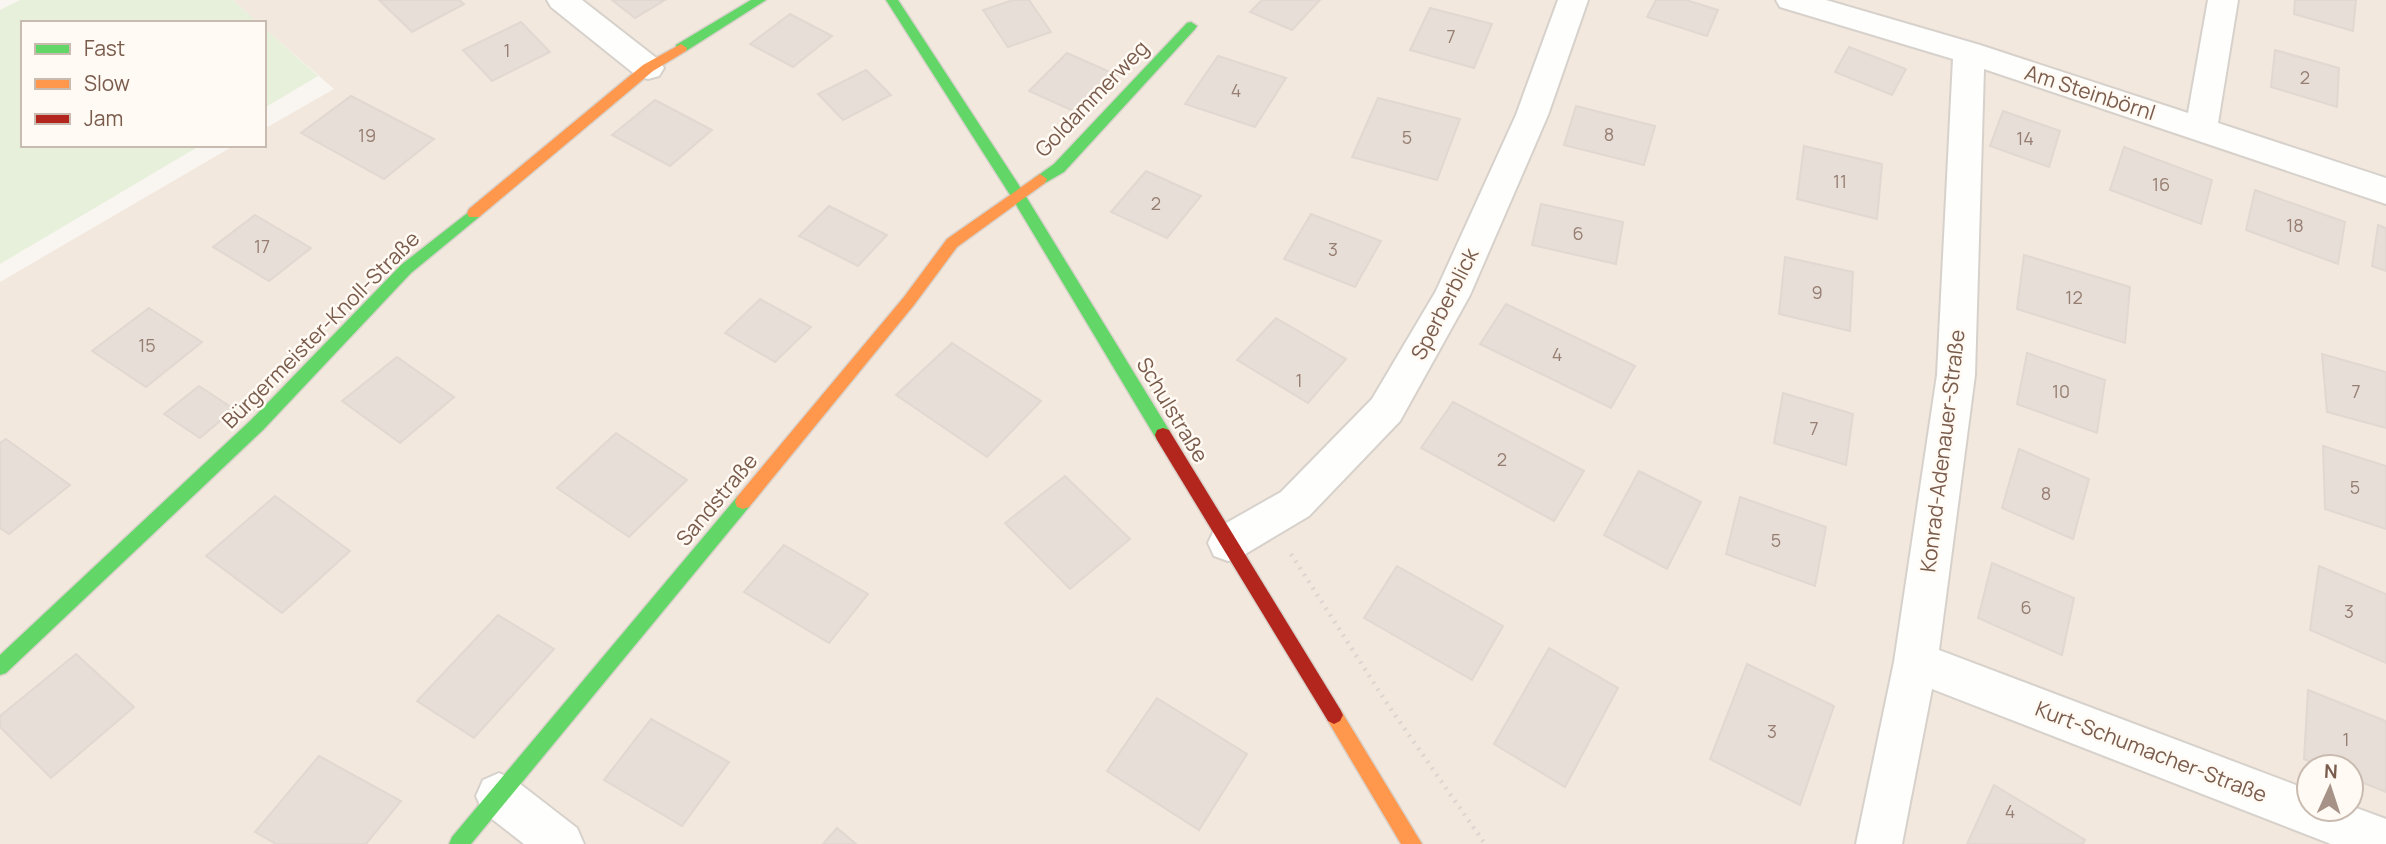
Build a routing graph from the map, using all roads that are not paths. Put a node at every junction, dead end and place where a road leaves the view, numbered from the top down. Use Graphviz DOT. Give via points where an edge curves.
graph roads {
  1 [pos="562,0"];
  2 [pos="760,0"];
  3 [pos="892,0"];
  4 [pos="1573,0"];
  5 [pos="1791,0"];
  6 [pos="2223,0"];
  7 [pos="1847,8"];
  8 [pos="1191,26"];
  9 [pos="1969,53"];
  10 [pos="648,68"];
  11 [pos="2201,130"];
  12 [pos="2386,191"];
  13 [pos="1017,194"];
  14 [pos="1228,543"];
  15 [pos="1916,662"];
  16 [pos="0,667"];
  17 [pos="499,796"];
  18 [pos="2386,842"];
  19 [pos="460,844"];
  20 [pos="561,844"];
  21 [pos="1412,844"];
  22 [pos="1879,844"];
  1 -- 10 [label="street"];
  2 -- 10 [label="street, Bürgermeister-Knoll-Straße"];
  3 -- 13 [label="street, Schulstraße"];
  4 -- 14 [label="street, Sperberblick" via="1532,115 1452,295 1386,410 1295,504"];
  5 -- 7 [label="street, Am Steinbörnl"];
  6 -- 11 [label="street"];
  7 -- 9 [label="street, Am Steinbörnl"];
  8 -- 13 [label="street, Goldammerweg" via="1059,168"];
  9 -- 11 [label="street, Am Steinbörnl"];
  9 -- 15 [label="street, Konrad-Adenauer-Straße" via="1956,375"];
  10 -- 16 [label="street, Bürgermeister-Knoll-Straße" via="406,269 257,425"];
  11 -- 12 [label="street, Am Steinbörnl"];
  13 -- 14 [label="street, Schulstraße"];
  13 -- 17 [label="street, Sandstraße" via="952,243"];
  14 -- 21 [label="street, Schulstraße"];
  15 -- 18 [label="street, Kurt-Schumacher-Straße"];
  15 -- 22 [label="street, Konrad-Adenauer-Straße"];
  17 -- 19 [label="street, Sandstraße"];
  17 -- 20 [label="street"];
}
